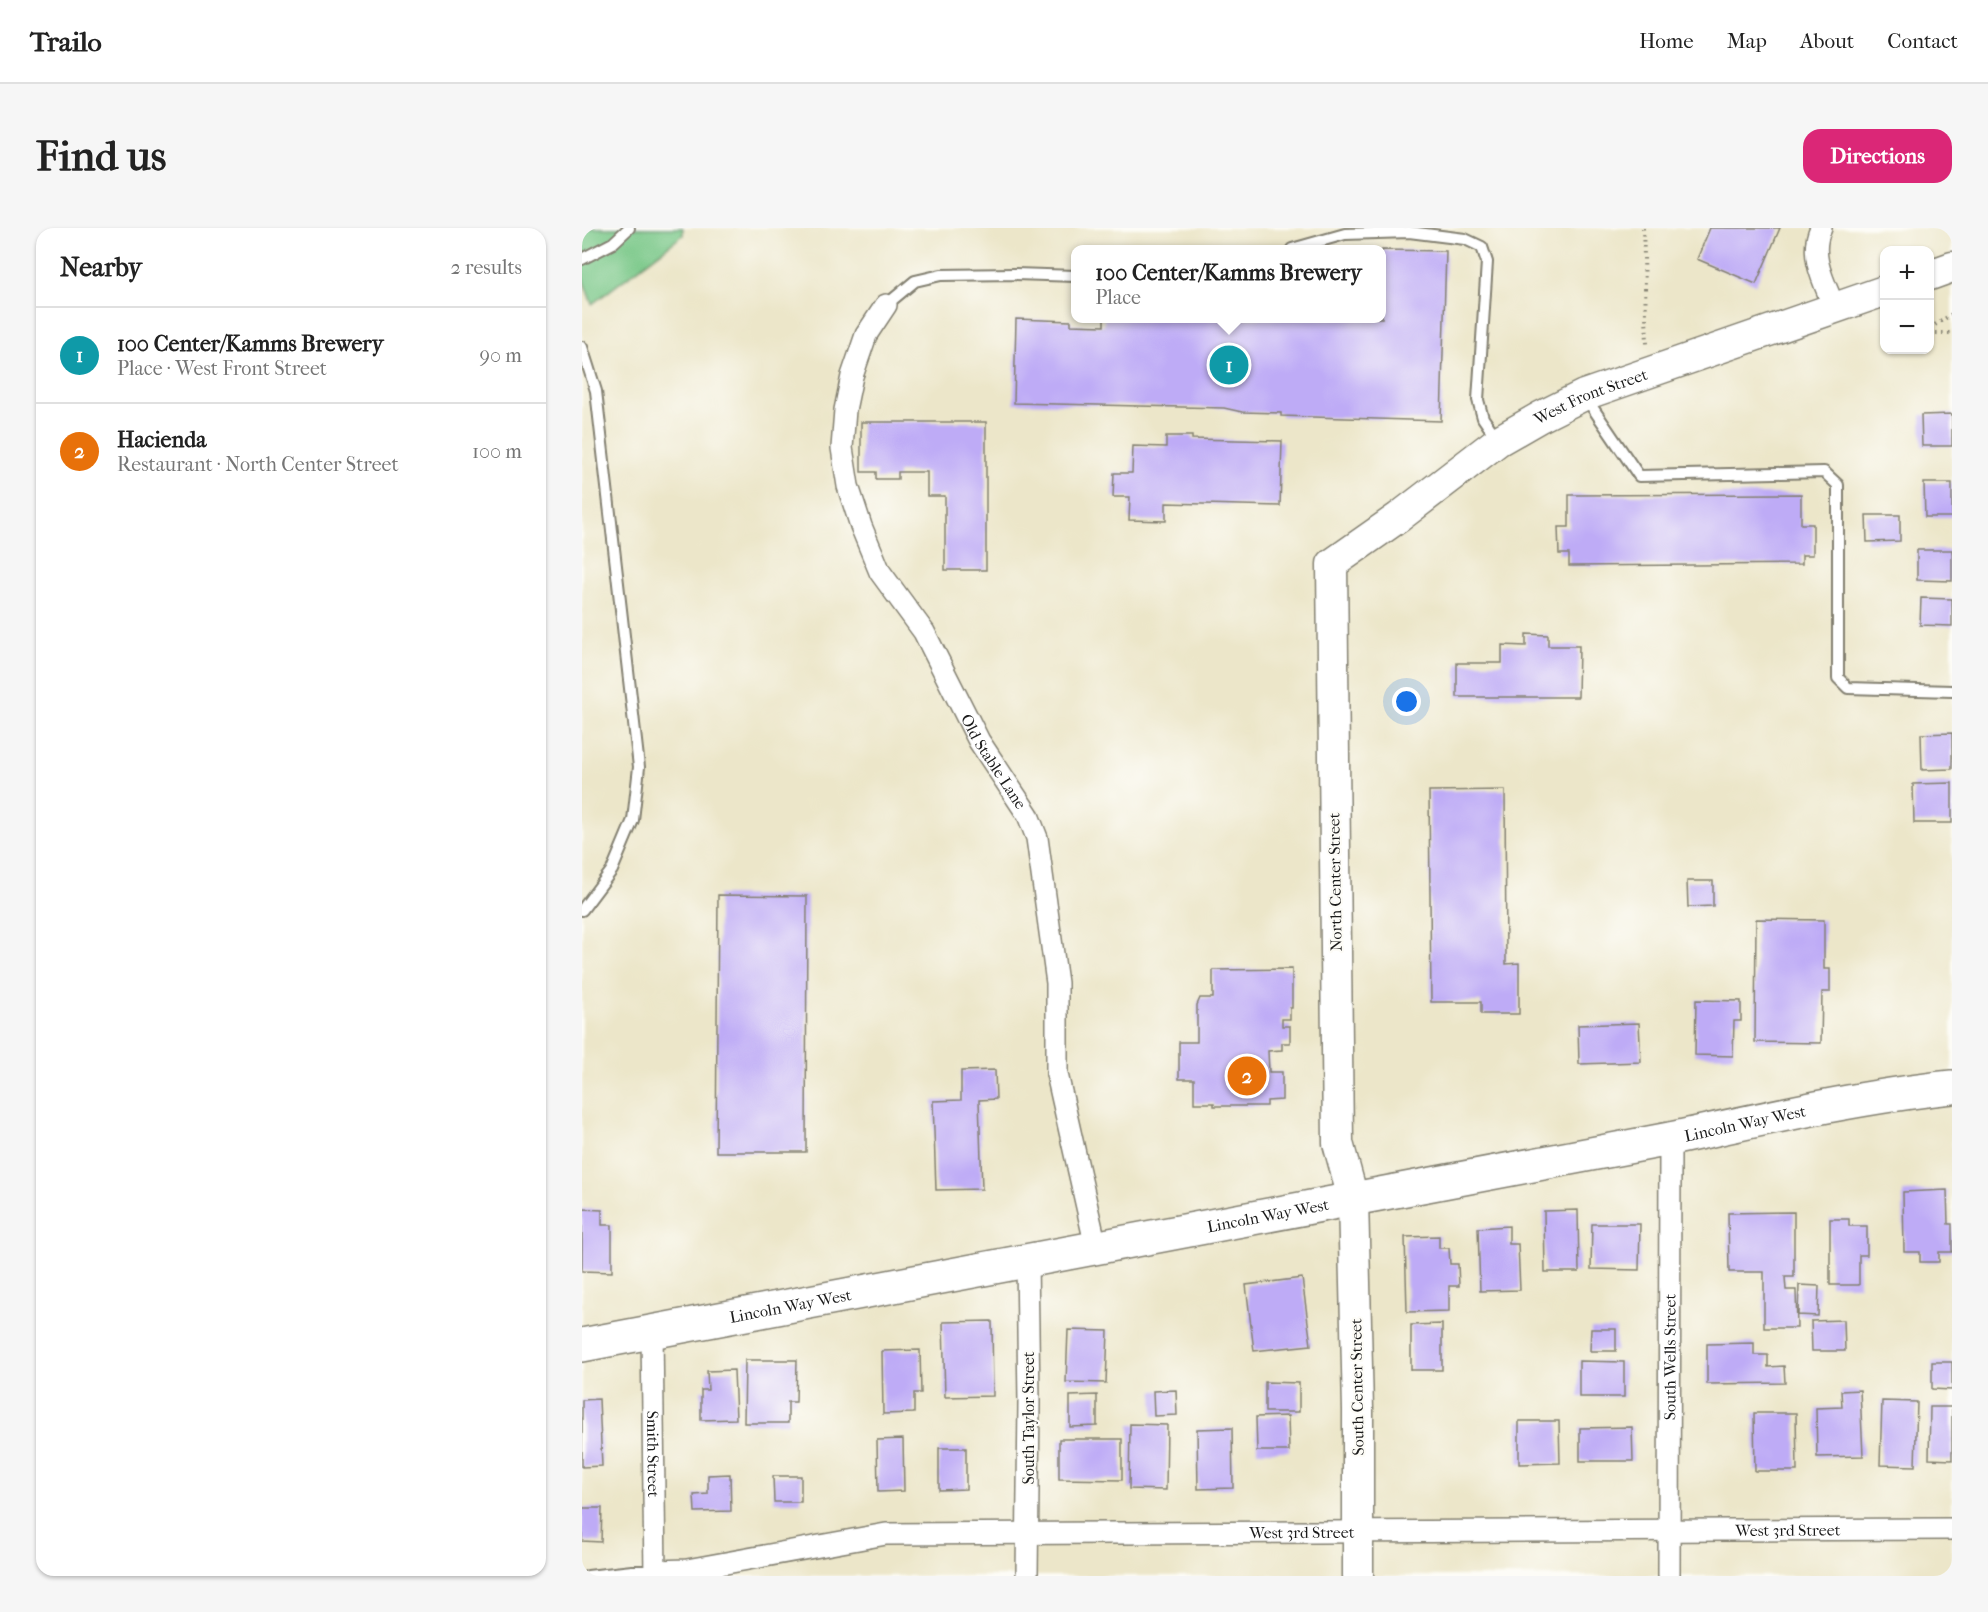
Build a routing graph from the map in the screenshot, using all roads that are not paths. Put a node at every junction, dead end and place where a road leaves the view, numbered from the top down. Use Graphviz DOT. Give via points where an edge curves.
graph roads {
  1 [pos="630,228"];
  2 [pos="1821,228"];
  3 [pos="1306,245"];
  4 [pos="582,259"];
  5 [pos="1952,267"];
  6 [pos="1934,273"];
  7 [pos="1071,276"];
  8 [pos="1880,292"];
  9 [pos="886,305"];
  10 [pos="1835,309"];
  11 [pos="582,347"];
  12 [pos="1584,395"];
  13 [pos="1498,441"];
  14 [pos="1332,564"];
  15 [pos="1952,691"];
  16 [pos="582,910"];
  17 [pos="1952,1087"];
  18 [pos="1670,1138"];
  19 [pos="1353,1198"];
  20 [pos="1096,1247"];
  21 [pos="1027,1260"];
  22 [pos="652,1332"];
  23 [pos="582,1345"];
  24 [pos="1952,1529"];
  25 [pos="1669,1531"];
  26 [pos="1026,1533"];
  27 [pos="1358,1533"];
  28 [pos="655,1573"];
  29 [pos="588,1576"];
  30 [pos="1027,1576"];
  31 [pos="1358,1576"];
  32 [pos="1670,1576"];
  1 -- 4 [label="lane" via="613,243"];
  2 -- 10 [label="street" via="1817,237 1817,266"];
  3 -- 13 [label="lane" via="1345,234 1409,232 1465,239 1482,248 1487,262 1478,400 1483,418"];
  5 -- 6 [label="street"];
  7 -- 9 [label="lane" via="941,274 915,281"];
  8 -- 10 [label="street, West Front Street"];
  9 -- 20 [label="street, Old Stable Lane" via="866,335 852,376 842,448 848,486 880,572 924,632 979,741 1028,815 1037,838 1057,983 1058,1074"];
  10 -- 12 [label="street, West Front Street"];
  11 -- 16 [label="lane" via="596,391 639,767 633,820 612,870"];
  12 -- 13 [label="street, West Front Street"];
  12 -- 15 [label="lane" via="1639,476 1824,472 1838,485 1838,678 1848,688"];
  13 -- 14 [label="street, West Front Street"];
  14 -- 19 [label="street, North Center Street" via="1338,1143"];
  17 -- 18 [label="main road, Lincoln Way West" via="1839,1104"];
  18 -- 19 [label="main road, Lincoln Way West"];
  18 -- 25 [label="street, South Wells Street"];
  19 -- 20 [label="main road, Lincoln Way West"];
  19 -- 27 [label="street, South Center Street"];
  20 -- 21 [label="main road, Lincoln Way West"];
  21 -- 22 [label="main road, Lincoln Way West"];
  21 -- 26 [label="street, South Taylor Street"];
  22 -- 23 [label="main road, Lincoln Way West"];
  22 -- 28 [label="street, Smith Street"];
  24 -- 25 [label="street, West 3rd Street"];
  25 -- 27 [label="street, West 3rd Street"];
  25 -- 32 [label="street, South Wells Street"];
  26 -- 27 [label="street, West 3rd Street"];
  26 -- 28 [label="street, West 3rd Street" via="886,1534"];
  26 -- 30 [label="street, South Taylor Street"];
  27 -- 31 [label="street, South Center Street"];
  28 -- 29 [label="lane" via="632,1571"];
}
